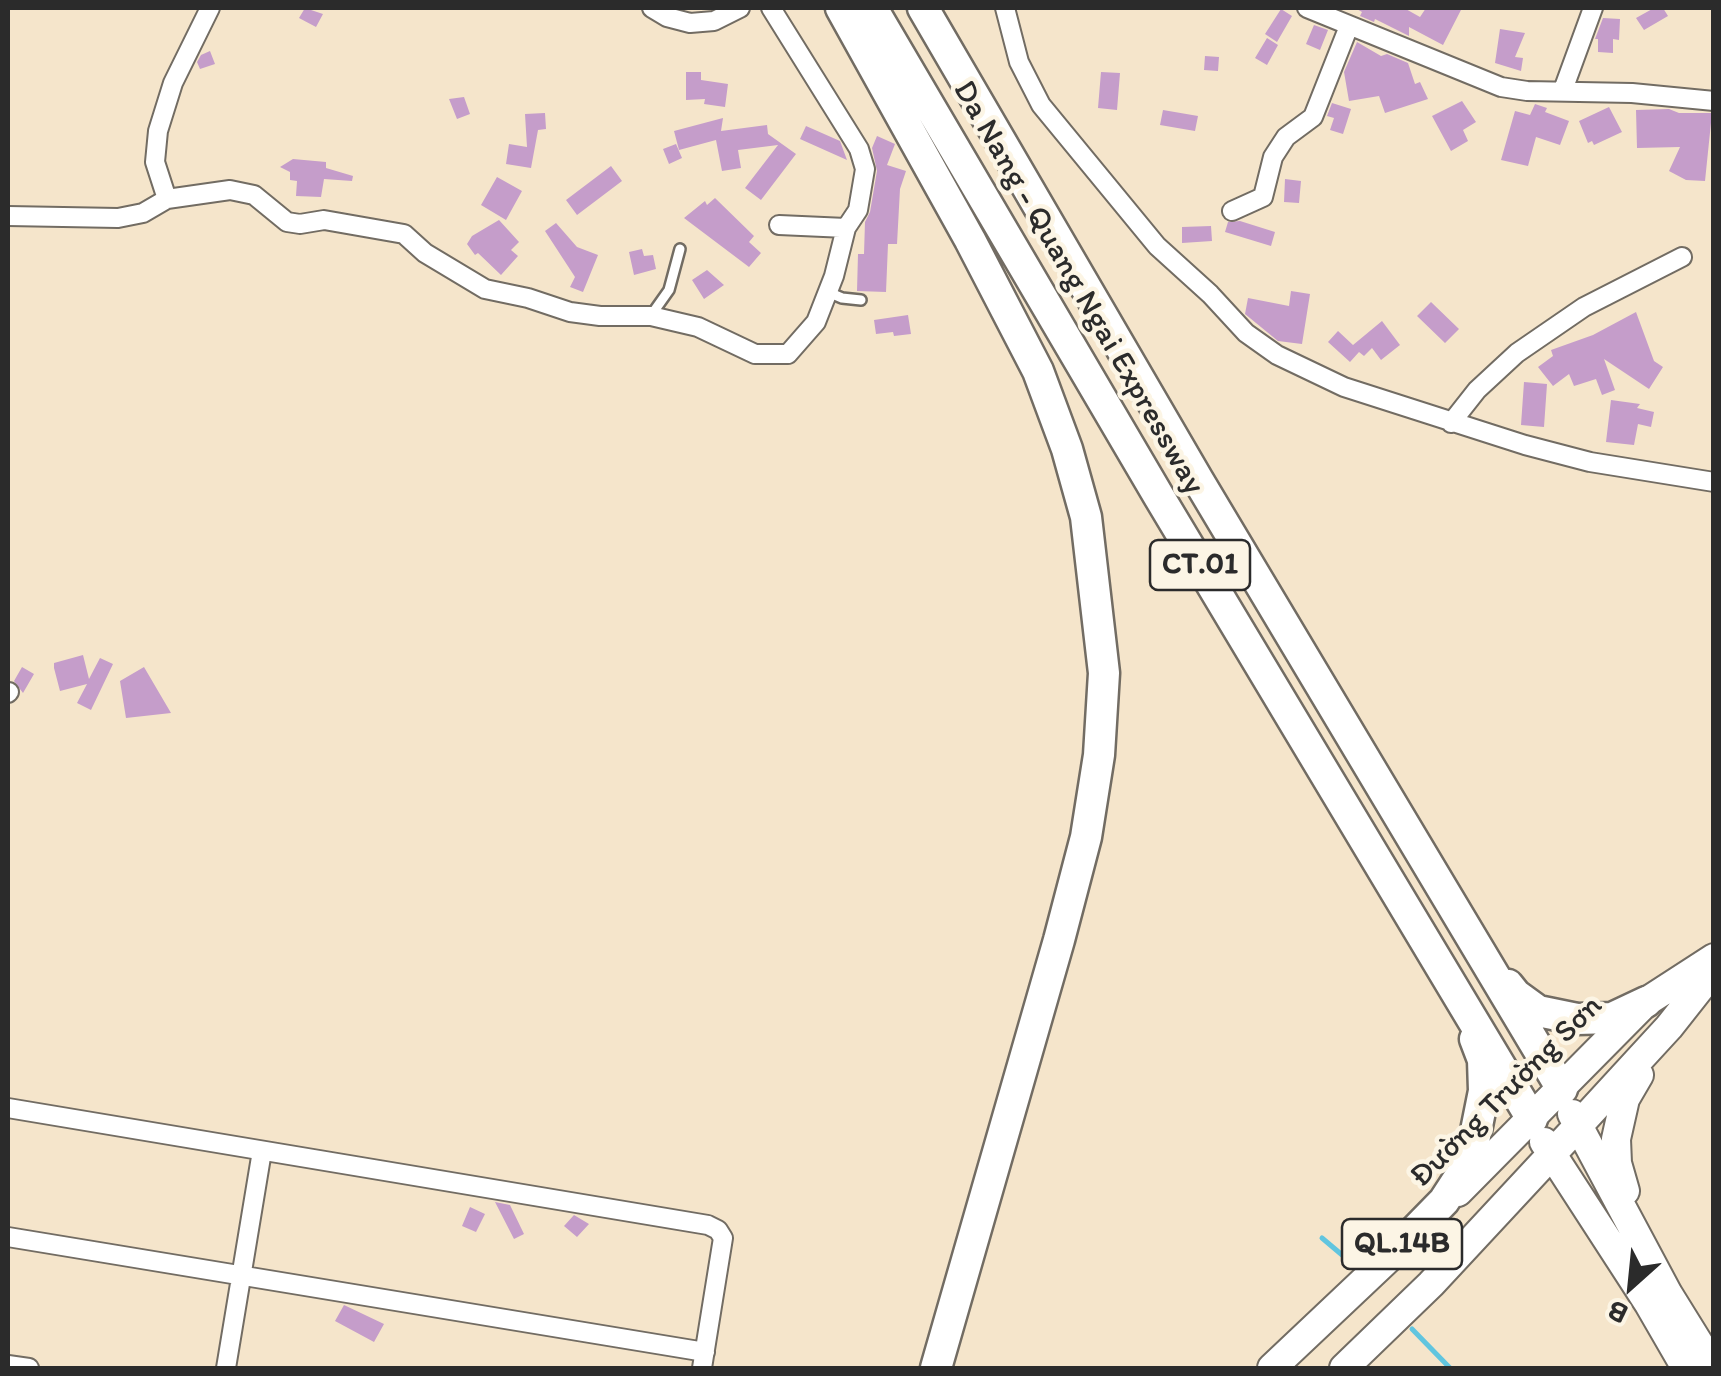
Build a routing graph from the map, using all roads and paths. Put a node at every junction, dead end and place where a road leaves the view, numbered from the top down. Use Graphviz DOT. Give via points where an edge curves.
graph roads {
  1 [pos="210,8"];
  2 [pos="652,8"];
  3 [pos="740,8"];
  4 [pos="771,8"];
  5 [pos="841,8"];
  6 [pos="872,8"];
  7 [pos="923,8"];
  8 [pos="1005,8"];
  9 [pos="1593,8"];
  10 [pos="1312,9"];
  11 [pos="1349,26"];
  12 [pos="1563,90"];
  13 [pos="1714,101"];
  14 [pos="166,199"];
  15 [pos="1232,211"];
  16 [pos="8,216"];
  17 [pos="779,225"];
  18 [pos="846,228"];
  19 [pos="680,250"];
  20 [pos="1682,257"];
  21 [pos="828,292"];
  22 [pos="861,300"];
  23 [pos="650,316"];
  24 [pos="1451,424"];
  25 [pos="1714,482"];
  26 [pos="1454,909"];
  27 [pos="1418,930"];
  28 [pos="1714,958"];
  29 [pos="1714,970"];
  30 [pos="1646,1002"];
  31 [pos="1668,1027"];
  32 [pos="1562,1089"];
  33 [pos="8,1108"];
  34 [pos="1532,1119"];
  35 [pos="1578,1126"];
  36 [pos="262,1150"];
  37 [pos="1551,1155"];
  38 [pos="8,1237"];
  39 [pos="1399,1246"];
  40 [pos="242,1276"];
  41 [pos="1668,1294"];
  42 [pos="703,1360"];
  43 [pos="1696,1362"];
  44 [pos="8,1365"];
  45 [pos="29,1368"];
  46 [pos="226,1368"];
  47 [pos="936,1368"];
  48 [pos="1272,1368"];
  49 [pos="1344,1368"];
  1 -- 14 [label="street" via="172,83 158,131 155,162"];
  2 -- 3 [label="street" via="690,24"];
  4 -- 18 [label="street" via="864,158 858,210"];
  5 -- 47 [label="highway" via="1038,370 1086,518 1104,673 1100,755 1086,836"];
  6 -- 27 [label="highway, Da Nang - Quang Ngai Expressway / CT.01"];
  7 -- 26 [label="highway, Da Nang - Quang Ngai Expressway / CT.01"];
  8 -- 24 [label="street" via="1041,106 1157,246 1246,333 1344,388"];
  9 -- 12 [label="street"];
  10 -- 11 [label="street"];
  11 -- 12 [label="street" via="1501,87"];
  11 -- 15 [label="street" via="1313,118 1286,137 1273,157 1262,197"];
  12 -- 13 [label="street"];
  14 -- 16 [label="street" via="118,218"];
  14 -- 23 [label="street" via="230,190 254,196 287,222 324,220 404,234 485,289 570,312"];
  17 -- 18 [label="street"];
  18 -- 21 [label="street"];
  19 -- 23 [label="lane" via="669,290"];
  20 -- 24 [label="street" via="1584,307 1517,352"];
  21 -- 22 [label="lane"];
  21 -- 23 [label="street" via="816,322 788,354 755,354 698,328"];
  24 -- 25 [label="street" via="1590,462"];
  26 -- 30 [label="highway" via="1516,995 1538,1011 1612,1018"];
  26 -- 32 [label="highway, Da Nang - Quang Ngai Expressway / CT.01"];
  27 -- 34 [label="highway, Da Nang - Quang Ngai Expressway / CT.01"];
  27 -- 39 [label="highway" via="1467,1018 1482,1060 1484,1092 1470,1161 1444,1201"];
  28 -- 30 [label="highway, Đường Trường Sơn / QL.14B"];
  29 -- 31 [label="highway, QL.14B"];
  30 -- 32 [label="highway, Đường Trường Sơn / QL.14B"];
  31 -- 35 [label="highway, QL.14B"];
  31 -- 41 [label="highway" via="1624,1099 1616,1139 1632,1213"];
  32 -- 34 [label="highway, Đường Trường Sơn / QL.14B"];
  32 -- 35 [label="highway"];
  33 -- 36 [label="street"];
  34 -- 37 [label="highway"];
  34 -- 39 [label="highway, Đường Trường Sơn / QL.14B"];
  35 -- 37 [label="highway, QL.14B"];
  35 -- 41 [label="highway"];
  36 -- 40 [label="street"];
  36 -- 42 [label="street" via="708,1225 723,1238"];
  37 -- 43 [label="highway" via="1649,1304"];
  37 -- 49 [label="highway, QL.14B"];
  38 -- 40 [label="street"];
  39 -- 48 [label="highway, Đường Trường Sơn / QL.14B"];
  40 -- 42 [label="street"];
  40 -- 46 [label="street"];
  41 -- 43 [label="highway"];
  44 -- 45 [label="street"];
}
